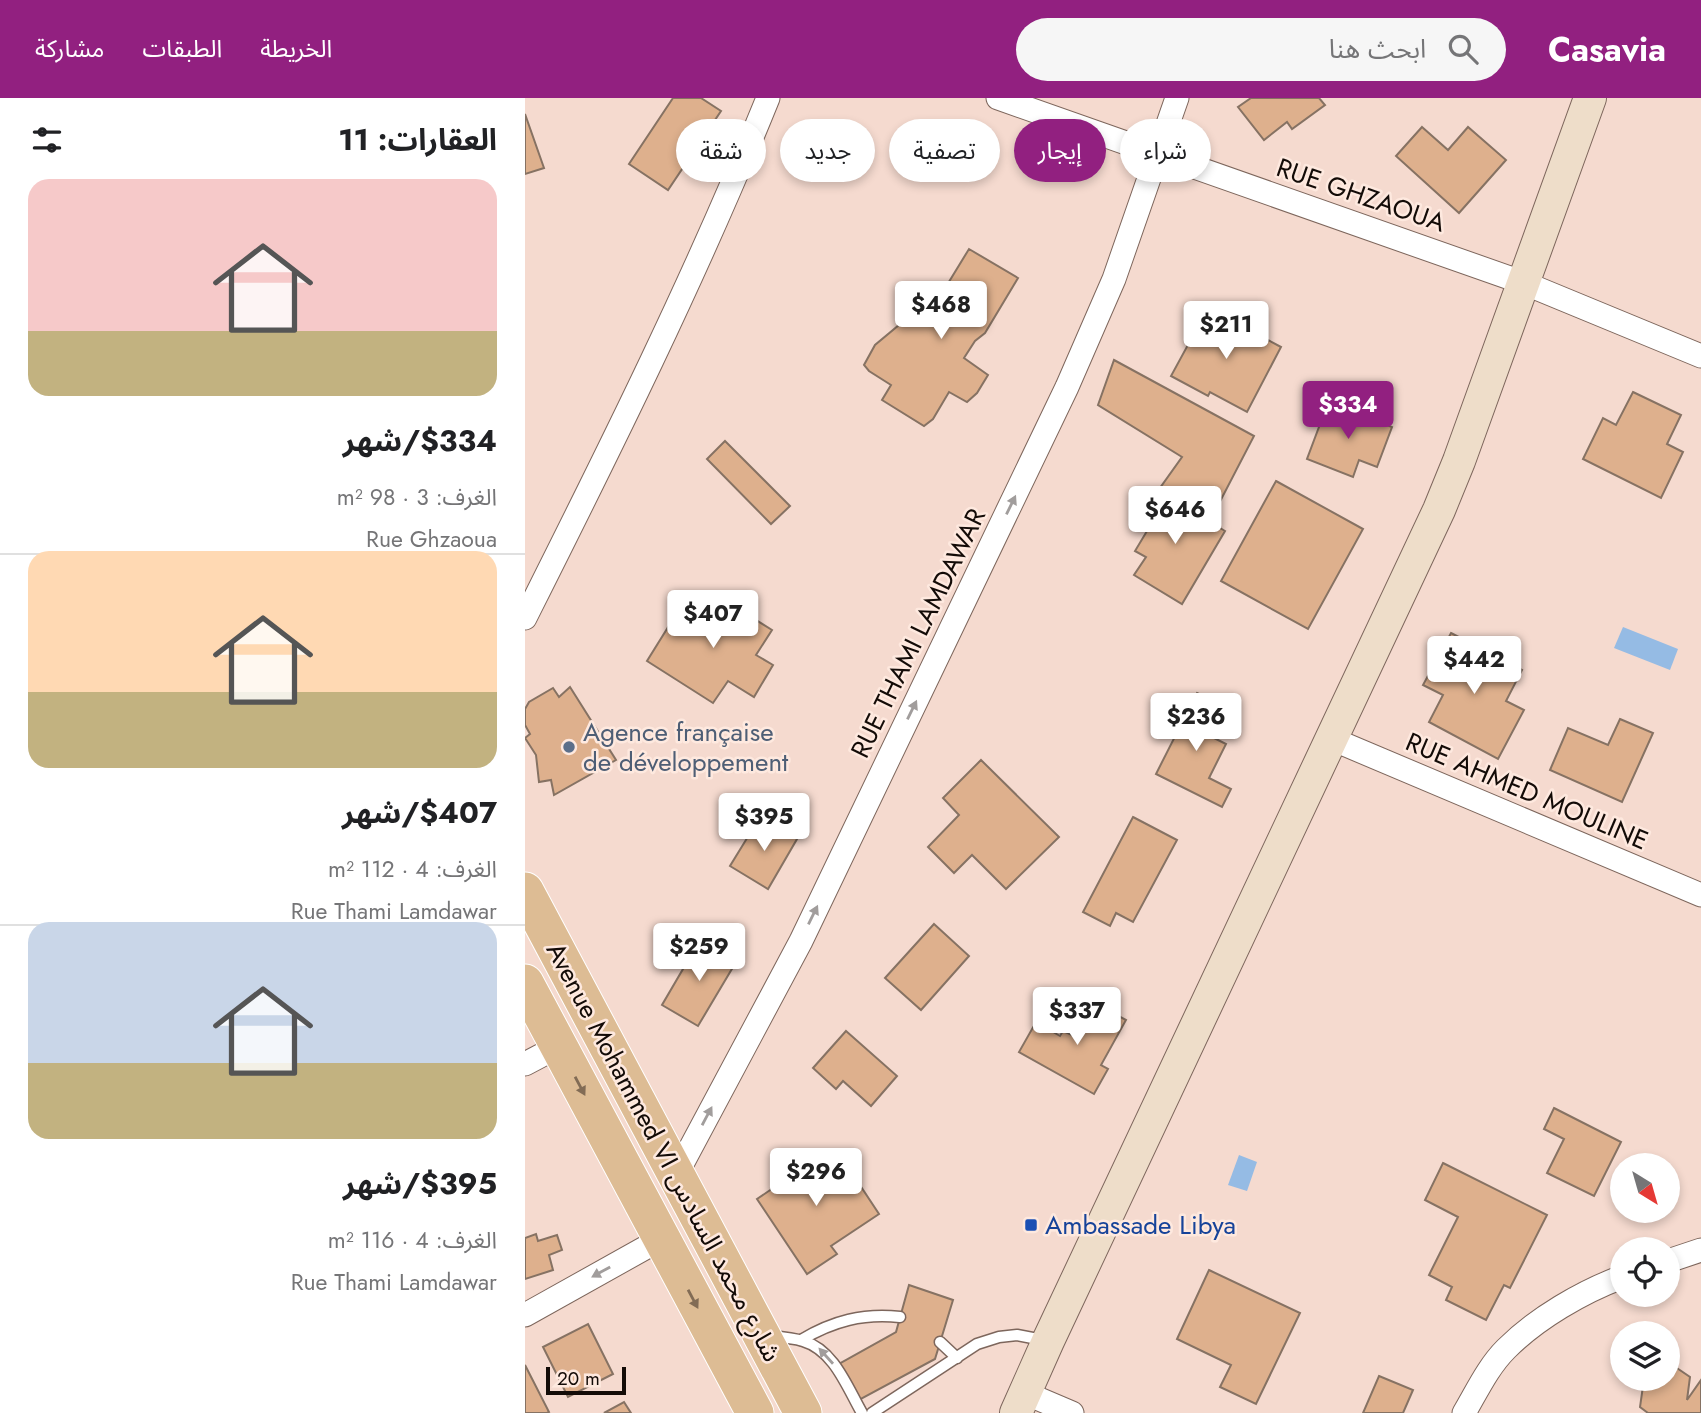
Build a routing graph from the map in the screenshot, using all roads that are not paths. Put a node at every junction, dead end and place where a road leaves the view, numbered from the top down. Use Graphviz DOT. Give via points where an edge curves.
graph roads {
  1 [pos="768,98"];
  2 [pos="998,98"];
  3 [pos="1177,98"];
  4 [pos="1590,98"];
  5 [pos="1169,119"];
  6 [pos="1120,140"];
  7 [pos="1211,172"];
  8 [pos="1147,182"];
  9 [pos="1524,283"];
  10 [pos="1701,356"];
  11 [pos="525,618"];
  12 [pos="1332,739"];
  13 [pos="525,891"];
  14 [pos="1701,895"];
  15 [pos="525,983"];
  16 [pos="559,1046"];
  17 [pos="525,1064"];
  18 [pos="675,1177"];
  19 [pos="661,1238"];
  20 [pos="1701,1250"];
  21 [pos="1680,1257"];
  22 [pos="1610,1283"];
  23 [pos="525,1314"];
  24 [pos="900,1317"];
  25 [pos="761,1335"];
  26 [pos="801,1340"];
  27 [pos="1048,1341"];
  28 [pos="940,1342"];
  29 [pos="957,1357"];
  30 [pos="1021,1403"];
  31 [pos="755,1413"];
  32 [pos="803,1413"];
  33 [pos="862,1413"];
  34 [pos="872,1413"];
  35 [pos="1072,1413"];
  36 [pos="1464,1413"];
  1 -- 11 [label="street" via="624,421"];
  2 -- 6 [label="street, RUE GHZAOUA"];
  3 -- 5 [label="street, RUE THAMI LAMDAWAR"];
  4 -- 9 [label="main road"];
  7 -- 9 [label="street, RUE GHZAOUA"];
  18 -- 8 [label="street, RUE THAMI LAMDAWAR, one-way" via="801,941 1067,387 1114,279"];
  9 -- 10 [label="street, RUE GHZAOUA"];
  9 -- 12 [label="main road" via="1454,474"];
  12 -- 14 [label="street, RUE AHMED MOULINE"];
  12 -- 27 [label="main road"];
  13 -- 18 [label="main road, Avenue Mohammed VI شارع محمد السادس"];
  15 -- 16 [label="main road, Avenue Mohammed VI شارع محمد السادس"];
  16 -- 17 [label="street"];
  16 -- 19 [label="main road, Avenue Mohammed VI شارع محمد السادس, one-way"];
  18 -- 25 [label="main road, Avenue Mohammed VI شارع محمد السادس"];
  19 -- 23 [label="street, one-way"];
  19 -- 31 [label="main road, Avenue Mohammed VI شارع محمد السادس, one-way"];
  20 -- 21 [label="street"];
  22 -- 36 [label="street" via="1567,1304 1515,1342 1487,1373"];
  24 -- 26 [label="lane" via="861,1316"];
  25 -- 26 [label="lane"];
  25 -- 32 [label="main road, Avenue Mohammed VI شارع محمد السادس"];
  33 -- 26 [label="lane, one-way" via="828,1354"];
  27 -- 29 [label="lane" via="999,1337"];
  27 -- 30 [label="main road"];
  28 -- 29 [label="lane"];
  29 -- 34 [label="lane"];
  30 -- 35 [label="street"];
}
